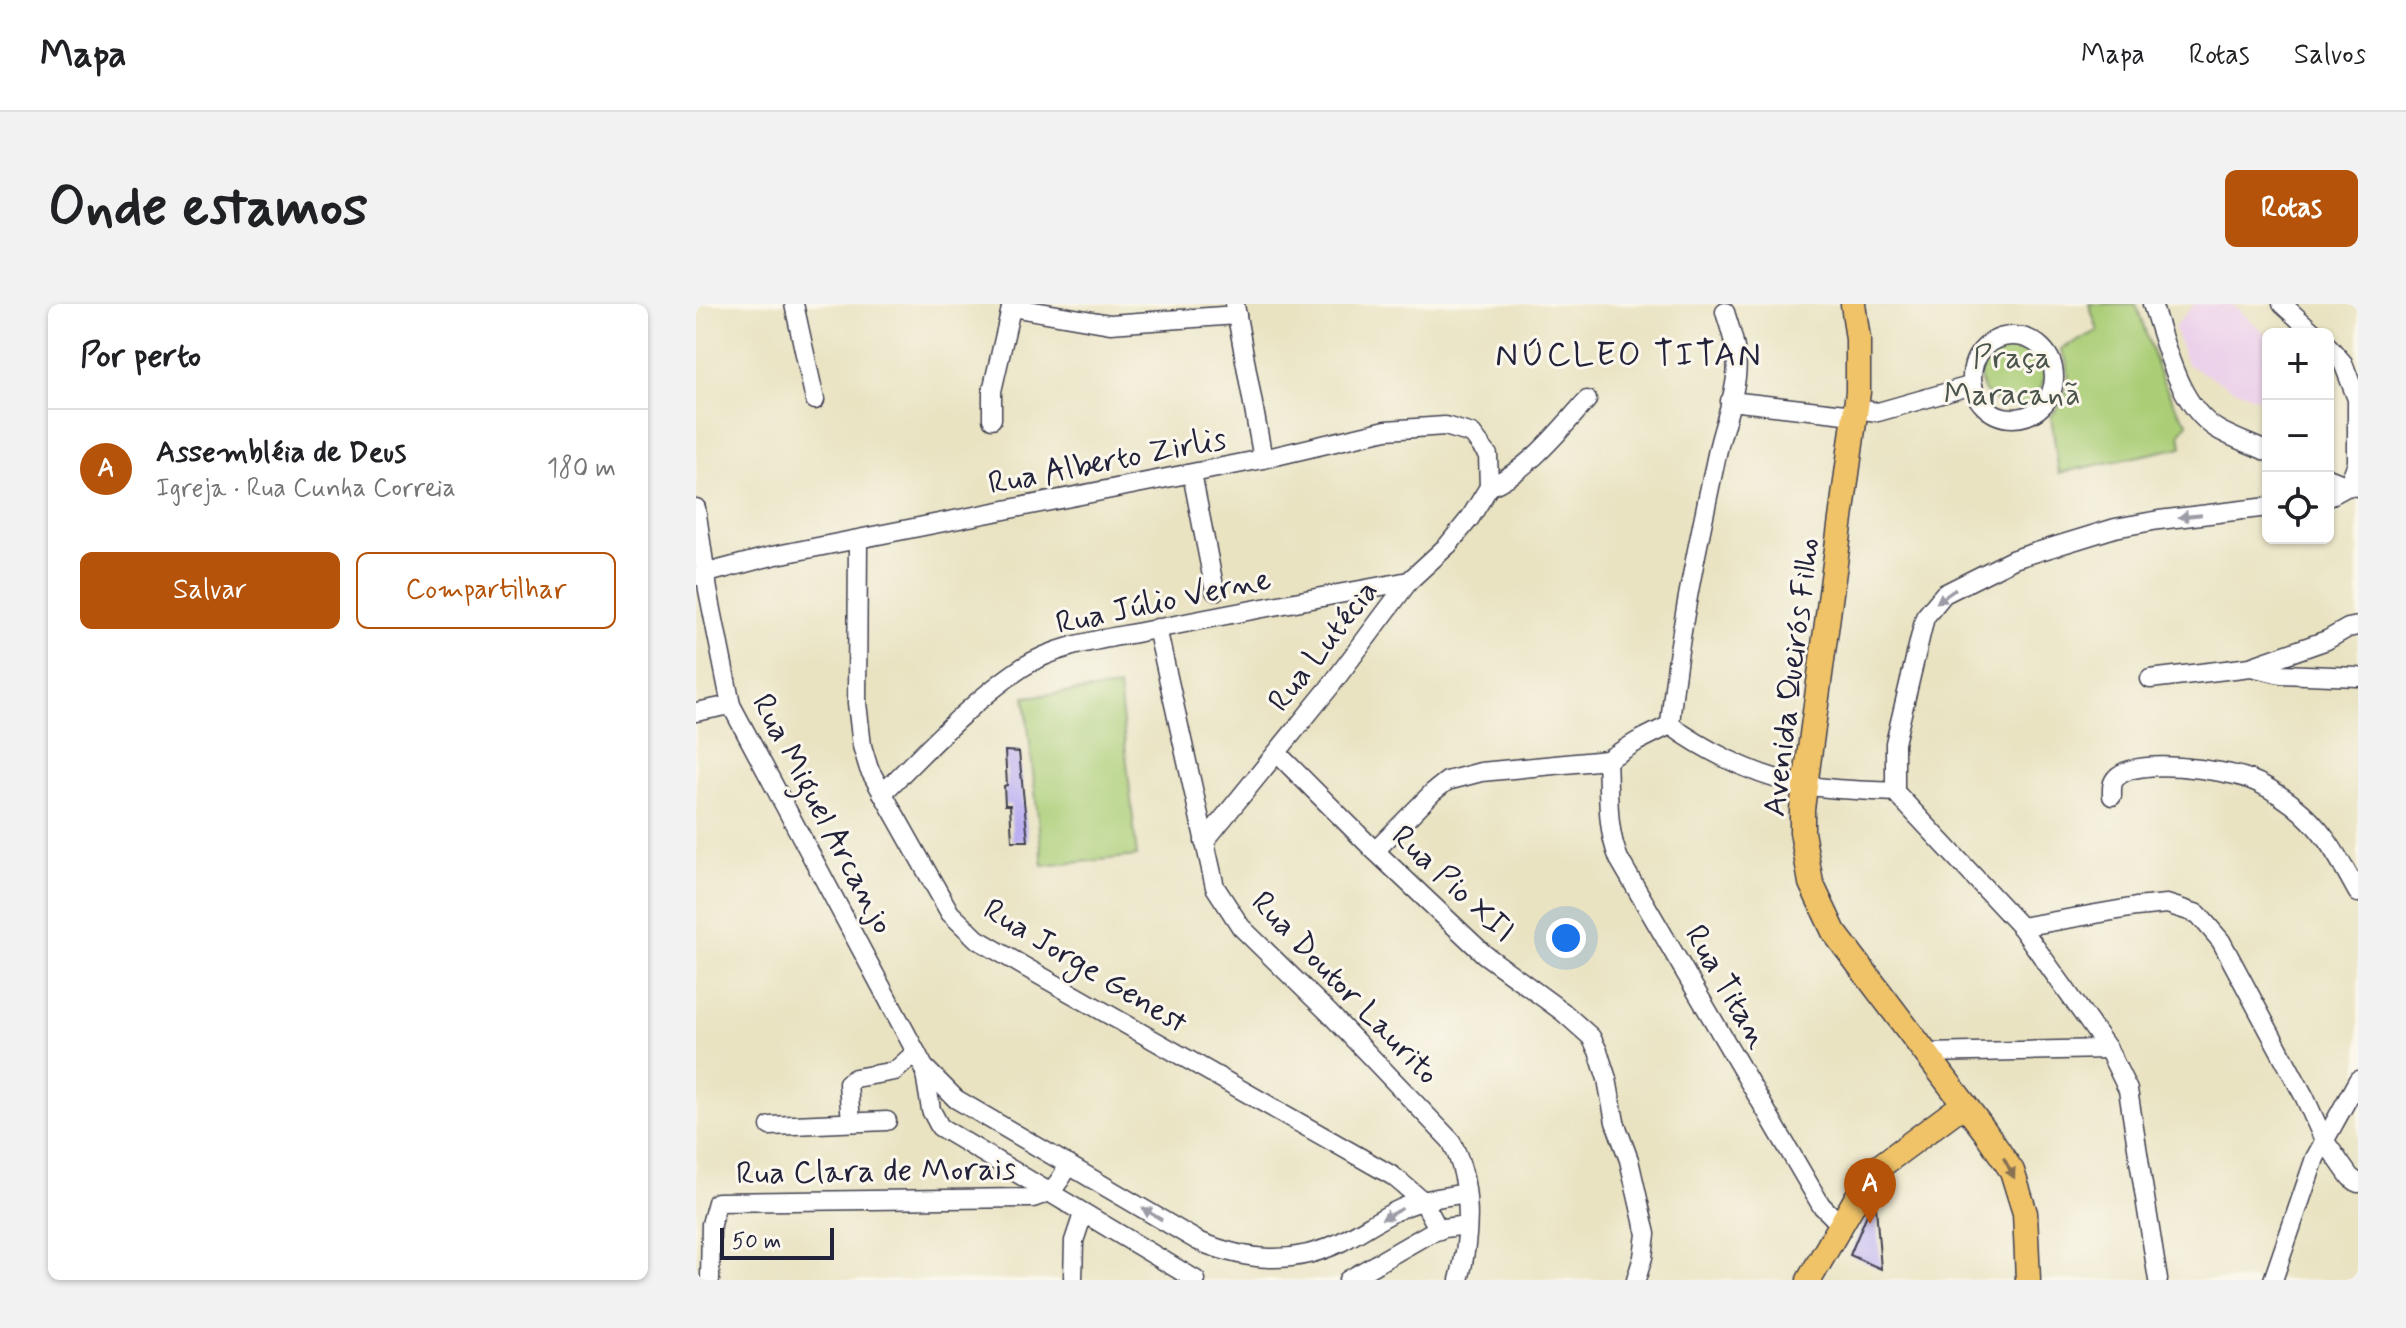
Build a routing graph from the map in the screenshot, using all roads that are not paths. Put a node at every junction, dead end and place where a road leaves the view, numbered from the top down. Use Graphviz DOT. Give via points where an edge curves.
graph roads {
  1 [pos="794,304"];
  2 [pos="1113,304"];
  3 [pos="1853,304"];
  4 [pos="2152,304"];
  5 [pos="2282,304"];
  6 [pos="1012,305"];
  7 [pos="1236,309"];
  8 [pos="1725,312"];
  9 [pos="1110,324"];
  10 [pos="2308,328"];
  11 [pos="2334,353"];
  12 [pos="1973,385"];
  13 [pos="815,400"];
  14 [pos="1587,400"];
  15 [pos="1730,401"];
  16 [pos="1856,409"];
  17 [pos="992,419"];
  18 [pos="2262,449"];
  19 [pos="1263,459"];
  20 [pos="1192,474"];
  21 [pos="2353,486"];
  22 [pos="1489,487"];
  23 [pos="2334,494"];
  24 [pos="696,508"];
  25 [pos="2262,508"];
  26 [pos="858,540"];
  27 [pos="700,575"];
  28 [pos="1409,581"];
  29 [pos="1215,591"];
  30 [pos="2358,626"];
  31 [pos="1157,628"];
  32 [pos="2251,667"];
  33 [pos="2358,677"];
  34 [pos="2150,679"];
  35 [pos="731,705"];
  36 [pos="696,712"];
  37 [pos="1670,725"];
  38 [pos="1277,753"];
  39 [pos="1607,760"];
  40 [pos="1805,784"];
  41 [pos="1895,792"];
  42 [pos="882,794"];
  43 [pos="2112,796"];
  44 [pos="1204,842"];
  45 [pos="1375,851"];
  46 [pos="2358,893"];
  47 [pos="2021,927"];
  48 [pos="2108,1049"];
  49 [pos="1925,1053"];
  50 [pos="920,1060"];
  51 [pos="2358,1080"];
  52 [pos="956,1099"];
  53 [pos="1964,1104"];
  54 [pos="887,1121"];
  55 [pos="851,1122"];
  56 [pos="936,1122"];
  57 [pos="770,1126"];
  58 [pos="2324,1140"];
  59 [pos="1069,1165"];
  60 [pos="2358,1183"];
  61 [pos="1048,1193"];
  62 [pos="1466,1193"];
  63 [pos="1423,1201"];
  64 [pos="1083,1214"];
  65 [pos="1467,1225"];
  66 [pos="1841,1225"];
  67 [pos="1439,1230"];
  68 [pos="710,1280"];
  69 [pos="1073,1280"];
  70 [pos="1196,1280"];
  71 [pos="1348,1280"];
  72 [pos="1459,1280"];
  73 [pos="1636,1280"];
  74 [pos="1809,1280"];
  75 [pos="2028,1280"];
  76 [pos="2158,1280"];
  77 [pos="2273,1280"];
  1 -- 13 [label="street"];
  2 -- 9 [label="street"];
  3 -- 16 [label="main road, Avenida Queirós Filho" via="1859,359"];
  4 -- 18 [label="street" via="2190,404 2217,429"];
  5 -- 10 [label="street"];
  6 -- 9 [label="street"];
  6 -- 17 [label="street" via="992,391"];
  7 -- 9 [label="street"];
  7 -- 19 [label="street"];
  8 -- 15 [label="street" via="1736,345"];
  11 -- 21 [label="street" via="2357,399"];
  12 -- 12 [label="street" via="1987,408 2012,418 2038,410 2053,388 2055,374 2052,361 2034,341 2008,336 1995,340 1976,359"];
  12 -- 16 [label="street" via="1878,412"];
  14 -- 22 [label="street" via="1522,469"];
  15 -- 16 [label="street" via="1845,414"];
  15 -- 37 [label="street" via="1688,589"];
  16 -- 40 [label="main road, Avenida Queirós Filho"];
  19 -- 20 [label="street, Rua Alberto Zirlis"];
  19 -- 22 [label="street, Rua Alberto Zirlis" via="1365,433 1445,426 1480,442 1488,455"];
  20 -- 26 [label="street, Rua Alberto Zirlis"];
  20 -- 29 [label="street"];
  21 -- 23 [label="street"];
  22 -- 28 [label="street, Rua Lutécia" via="1448,545"];
  24 -- 27 [label="street, Rua Miguel Arcanjo"];
  25 -- 41 [label="street, one-way" via="2115,528 2014,559 1944,594 1925,617 1895,743"];
  26 -- 27 [label="street, Rua Alberto Zirlis"];
  26 -- 42 [label="street, Rua Jorge Genest" via="857,703 862,746"];
  27 -- 35 [label="street, Rua Miguel Arcanjo"];
  28 -- 31 [label="street, Rua Júlio Verne"];
  28 -- 38 [label="street, Rua Lutécia"];
  30 -- 32 [label="street"];
  31 -- 42 [label="street, Rua Júlio Verne" via="1071,646 1025,666 952,725"];
  31 -- 44 [label="street, Rua Doutor Laurito"];
  32 -- 33 [label="street" via="2281,674"];
  32 -- 34 [label="street"];
  35 -- 36 [label="street"];
  35 -- 50 [label="street, Rua Miguel Arcanjo"];
  37 -- 39 [label="street"];
  37 -- 40 [label="street" via="1750,768"];
  38 -- 44 [label="street, Rua Lutécia"];
  38 -- 45 [label="street, Rua Pio XII"];
  39 -- 45 [label="street" via="1481,772 1447,781"];
  39 -- 66 [label="street, Rua Titan" via="1610,824 1619,859 1821,1205"];
  40 -- 41 [label="street"];
  40 -- 49 [label="main road, Avenida Queirós Filho" via="1803,846 1824,913"];
  41 -- 47 [label="street"];
  42 -- 63 [label="street, Rua Jorge Genest" via="950,913 967,931 1393,1176"];
  43 -- 46 [label="street" via="2117,777 2152,766 2250,779 2315,823"];
  44 -- 62 [label="street, Rua Doutor Laurito" via="1215,887 1241,927 1451,1141"];
  45 -- 73 [label="street, Rua Pio XII" via="1484,954 1591,1037 1607,1079 1646,1234"];
  47 -- 48 [label="street"];
  47 -- 58 [label="street" via="2167,904 2198,914 2221,941"];
  48 -- 49 [label="street"];
  48 -- 76 [label="street" via="2128,1090"];
  49 -- 53 [label="main road, Avenida Queirós Filho"];
  50 -- 52 [label="street"];
  50 -- 55 [label="street" via="848,1083"];
  50 -- 56 [label="street"];
  51 -- 58 [label="street"];
  52 -- 56 [label="street" via="944,1106"];
  52 -- 59 [label="street"];
  53 -- 66 [label="main road" via="1871,1173"];
  53 -- 75 [label="main road, Avenida Queirós Filho, one-way" via="1999,1150 2020,1191"];
  54 -- 55 [label="street"];
  55 -- 57 [label="street"];
  56 -- 61 [label="street"];
  58 -- 60 [label="street"];
  58 -- 77 [label="street"];
  59 -- 61 [label="street, Rua Clara de Morais"];
  63 -- 59 [label="street, one-way" via="1317,1253 1295,1258 1247,1256 1198,1241"];
  61 -- 64 [label="street"];
  61 -- 68 [label="street, Rua Clara de Morais" via="1018,1199 717,1202 711,1224"];
  62 -- 63 [label="street"];
  62 -- 65 [label="street"];
  63 -- 67 [label="street, Rua Jorge Genest"];
  64 -- 69 [label="street" via="1074,1241"];
  64 -- 70 [label="street"];
  65 -- 67 [label="street"];
  65 -- 72 [label="street"];
  66 -- 74 [label="main road"];
  67 -- 71 [label="street"];
}
